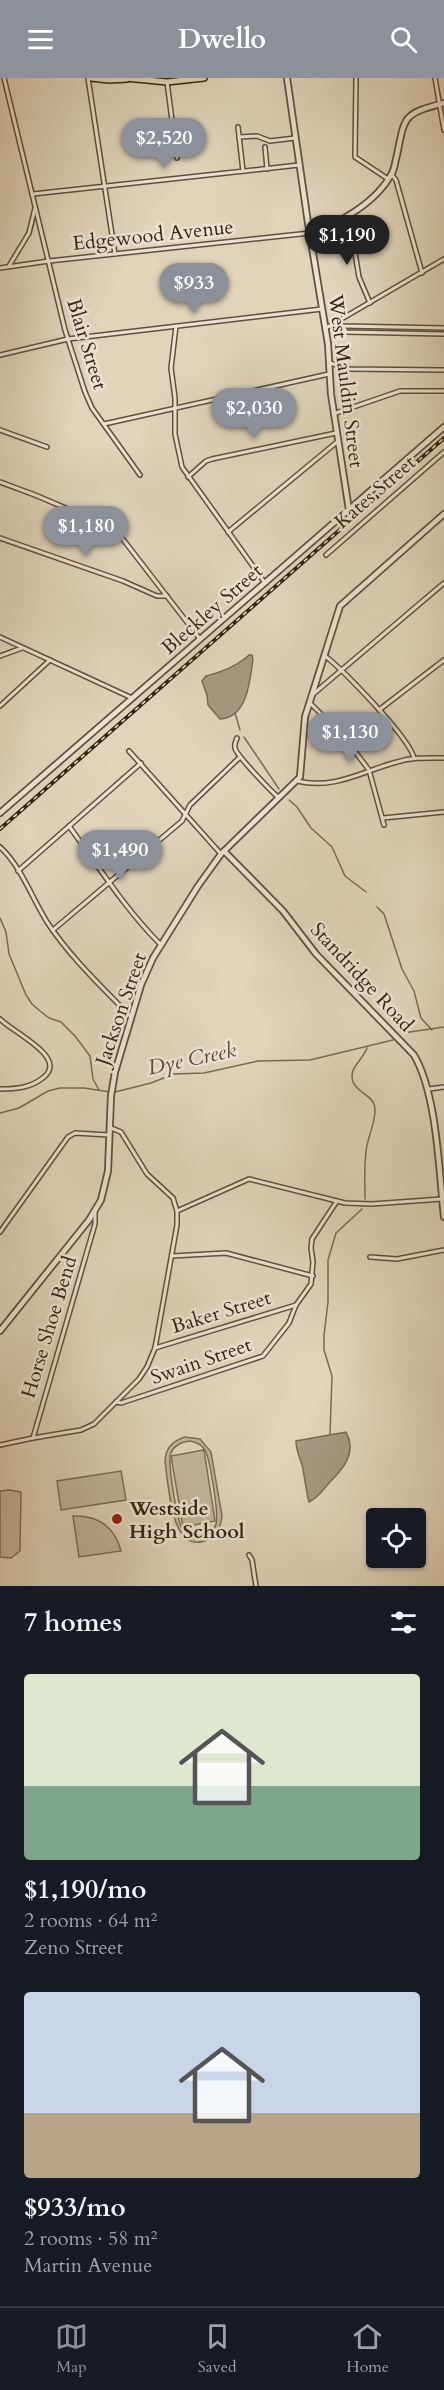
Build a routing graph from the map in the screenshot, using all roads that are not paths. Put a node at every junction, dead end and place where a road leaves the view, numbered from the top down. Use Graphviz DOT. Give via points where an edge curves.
graph roads {
  1 [pos="4,78"];
  2 [pos="89,78"];
  3 [pos="127,78"];
  4 [pos="204,78"];
  5 [pos="287,78"];
  6 [pos="356,78"];
  7 [pos="435,78"];
  8 [pos="167,82"];
  9 [pos="441,104"];
  10 [pos="238,127"];
  11 [pos="444,130"];
  12 [pos="239,137"];
  13 [pos="295,138"];
  14 [pos="265,147"];
  15 [pos="177,158"];
  16 [pos="299,165"];
  17 [pos="267,169"];
  18 [pos="243,171"];
  19 [pos="390,177"];
  20 [pos="104,185"];
  21 [pos="33,194"];
  22 [pos="36,206"];
  23 [pos="346,219"];
  24 [pos="310,233"];
  25 [pos="115,254"];
  26 [pos="444,260"];
  27 [pos="49,261"];
  28 [pos="9,266"];
  29 [pos="0,268"];
  30 [pos="422,273"];
  31 [pos="370,303"];
  32 [pos="322,309"];
  33 [pos="333,324"];
  34 [pos="176,326"];
  35 [pos="343,326"];
  36 [pos="325,328"];
  37 [pos="444,328"];
  38 [pos="444,334"];
  39 [pos="68,339"];
  40 [pos="0,355"];
  41 [pos="330,362"];
  42 [pos="444,370"];
  43 [pos="329,374"];
  44 [pos="444,391"];
  45 [pos="175,407"];
  46 [pos="333,414"];
  47 [pos="104,423"];
  48 [pos="444,427"];
  49 [pos="0,430"];
  50 [pos="336,433"];
  51 [pos="337,442"];
  52 [pos="47,447"];
  53 [pos="444,452"];
  54 [pos="140,476"];
  55 [pos="188,477"];
  56 [pos="0,482"];
  57 [pos="349,510"];
  58 [pos="444,514"];
  59 [pos="228,532"];
  60 [pos="0,538"];
  61 [pos="326,555"];
  62 [pos="265,583"];
  63 [pos="444,583"];
  64 [pos="167,596"];
  65 [pos="0,637"];
  66 [pos="200,639"];
  67 [pos="24,647"];
  68 [pos="324,655"];
  69 [pos="0,656"];
  70 [pos="50,660"];
  71 [pos="444,660"];
  72 [pos="343,671"];
  73 [pos="133,698"];
  74 [pos="310,699"];
  75 [pos="0,706"];
  76 [pos="378,710"];
  77 [pos="237,738"];
  78 [pos="129,751"];
  79 [pos="239,758"];
  80 [pos="414,758"];
  81 [pos="444,758"];
  82 [pos="141,763"];
  83 [pos="369,770"];
  84 [pos="297,781"];
  85 [pos="279,798"];
  86 [pos="444,812"];
  87 [pos="0,813"];
  88 [pos="186,815"];
  89 [pos="382,818"];
  90 [pos="384,825"];
  91 [pos="69,826"];
  92 [pos="0,847"];
  93 [pos="222,853"];
  94 [pos="17,871"];
  95 [pos="109,884"];
  96 [pos="54,930"];
  97 [pos="160,945"];
  98 [pos="131,1017"];
  99 [pos="0,1019"];
  100 [pos="444,1087"];
  101 [pos="0,1089"];
  102 [pos="429,1089"];
  103 [pos="111,1128"];
  104 [pos="111,1136"];
  105 [pos="442,1199"];
  106 [pos="337,1201"];
  107 [pos="95,1211"];
  108 [pos="177,1211"];
  109 [pos="444,1217"];
  110 [pos="0,1232"];
  111 [pos="444,1250"];
  112 [pos="172,1256"];
  113 [pos="370,1257"];
  114 [pos="313,1276"];
  115 [pos="296,1305"];
  116 [pos="0,1331"];
  117 [pos="155,1348"];
  118 [pos="116,1402"];
  119 [pos="33,1438"];
  120 [pos="0,1445"];
  121 [pos="249,1555"];
  122 [pos="256,1586"];
  1 -- 21 [label="street, Blair Street"];
  2 -- 3 [label="main road"];
  2 -- 20 [label="street"];
  3 -- 8 [label="main road"];
  4 -- 8 [label="main road"];
  5 -- 13 [label="street, West Mauldin Street"];
  6 -- 19 [label="street" via="355,157"];
  7 -- 9 [label="street"];
  8 -- 15 [label="street"];
  9 -- 11 [label="street"];
  9 -- 19 [label="street" via="406,118"];
  10 -- 12 [label="street"];
  12 -- 13 [label="street" via="257,135 270,141"];
  12 -- 18 [label="street"];
  13 -- 16 [label="street, West Mauldin Street"];
  14 -- 17 [label="street"];
  16 -- 17 [label="street"];
  16 -- 24 [label="street, West Mauldin Street"];
  17 -- 18 [label="street"];
  18 -- 20 [label="street"];
  19 -- 23 [label="street"];
  19 -- 30 [label="street" via="396,180"];
  20 -- 21 [label="street"];
  20 -- 25 [label="street"];
  21 -- 22 [label="street, Blair Street"];
  22 -- 27 [label="street, Blair Street"];
  22 -- 28 [label="street, Blair Street" via="29,233"];
  23 -- 24 [label="street"];
  23 -- 31 [label="street" via="361,284"];
  24 -- 25 [label="street, Edgewood Avenue"];
  24 -- 32 [label="street, West Mauldin Street"];
  25 -- 27 [label="street, Edgewood Avenue"];
  26 -- 30 [label="street"];
  27 -- 28 [label="street, Edgewood Avenue"];
  27 -- 39 [label="street, Blair Street"];
  28 -- 29 [label="street, Edgewood Avenue"];
  30 -- 31 [label="street"];
  31 -- 33 [label="street"];
  32 -- 34 [label="street"];
  32 -- 36 [label="street, West Mauldin Street"];
  33 -- 35 [label="street"];
  33 -- 36 [label="street"];
  34 -- 39 [label="street"];
  34 -- 45 [label="street" via="171,368"];
  35 -- 37 [label="street"];
  35 -- 38 [label="street" via="346,332"];
  36 -- 41 [label="street, West Mauldin Street"];
  39 -- 40 [label="street"];
  39 -- 47 [label="street, Blair Street" via="88,402"];
  41 -- 42 [label="street" via="349,369"];
  41 -- 43 [label="street, West Mauldin Street"];
  43 -- 45 [label="street"];
  43 -- 46 [label="street, West Mauldin Street"];
  44 -- 46 [label="street" via="400,391"];
  45 -- 47 [label="street"];
  45 -- 55 [label="street" via="177,450"];
  46 -- 50 [label="street, West Mauldin Street"];
  47 -- 54 [label="street, Blair Street"];
  48 -- 57 [label="street, Bleckley Street"];
  49 -- 52 [label="street"];
  50 -- 51 [label="street, West Mauldin Street"];
  50 -- 55 [label="street" via="212,459"];
  51 -- 57 [label="street, West Mauldin Street"];
  51 -- 59 [label="street"];
  53 -- 61 [label="street, Kates Street"];
  55 -- 59 [label="street"];
  56 -- 64 [label="street" via="115,529"];
  57 -- 62 [label="street, Bleckley Street"];
  58 -- 68 [label="street" via="340,606"];
  59 -- 62 [label="street"];
  60 -- 64 [label="street" via="157,596"];
  62 -- 66 [label="street, Bleckley Street"];
  63 -- 72 [label="street"];
  64 -- 66 [label="street"];
  65 -- 67 [label="street"];
  66 -- 73 [label="street, Bleckley Street"];
  67 -- 69 [label="street"];
  67 -- 70 [label="street"];
  68 -- 72 [label="street"];
  68 -- 74 [label="street"];
  70 -- 73 [label="street"];
  70 -- 75 [label="street"];
  71 -- 76 [label="street"];
  72 -- 74 [label="street"];
  72 -- 76 [label="street"];
  73 -- 87 [label="street, Bleckley Street"];
  74 -- 83 [label="street"];
  74 -- 84 [label="street" via="302,771"];
  76 -- 80 [label="street"];
  77 -- 79 [label="street"];
  78 -- 82 [label="street"];
  79 -- 85 [label="street"];
  79 -- 88 [label="street" via="190,805"];
  80 -- 81 [label="street"];
  80 -- 83 [label="street"];
  82 -- 88 [label="street"];
  82 -- 91 [label="street"];
  83 -- 84 [label="street" via="330,784"];
  83 -- 89 [label="street"];
  84 -- 85 [label="street, Jackson Street"];
  85 -- 93 [label="street, Jackson Street"];
  86 -- 89 [label="street"];
  88 -- 93 [label="street"];
  88 -- 95 [label="street"];
  89 -- 90 [label="street"];
  91 -- 94 [label="street"];
  91 -- 95 [label="street"];
  92 -- 94 [label="street"];
  93 -- 97 [label="street, Jackson Street"];
  93 -- 102 [label="street, Standridge Road" via="283,911 316,954 414,1055"];
  94 -- 96 [label="street"];
  95 -- 96 [label="street"];
  95 -- 97 [label="street"];
  96 -- 98 [label="street"];
  97 -- 98 [label="street, Jackson Street"];
  98 -- 103 [label="street, Jackson Street" via="112,1083"];
  99 -- 101 [label="street" via="46,1054 50,1066 37,1083"];
  100 -- 102 [label="street"];
  102 -- 105 [label="street, Standridge Road"];
  103 -- 104 [label="street, Jackson Street"];
  103 -- 108 [label="street" via="121,1132 147,1174 173,1198"];
  104 -- 107 [label="street, Jackson Street" via="108,1171"];
  104 -- 110 [label="street" via="75,1133 68,1137"];
  105 -- 106 [label="street" via="372,1204"];
  105 -- 109 [label="street, Standridge Road"];
  106 -- 108 [label="street" via="249,1179"];
  106 -- 114 [label="street" via="312,1239"];
  107 -- 116 [label="street, Jackson Street"];
  107 -- 119 [label="street, Horse Shoe Bend" via="95,1224"];
  108 -- 112 [label="street"];
  111 -- 113 [label="street" via="397,1259"];
  112 -- 114 [label="street" via="225,1253"];
  112 -- 117 [label="street"];
  114 -- 115 [label="street, Swain Street"];
  115 -- 117 [label="street, Baker Street"];
  115 -- 118 [label="street, Swain Street" via="289,1323 263,1356 162,1391"];
  117 -- 118 [label="street" via="139,1379"];
  118 -- 119 [label="street" via="85,1429"];
  119 -- 120 [label="street"];
  121 -- 122 [label="street"];
}
